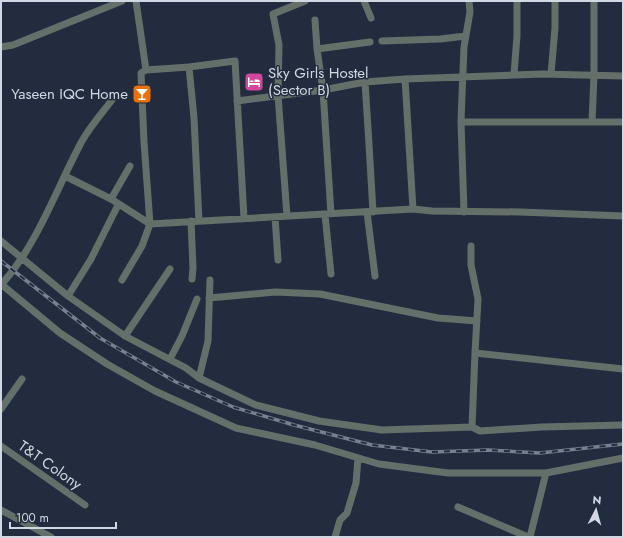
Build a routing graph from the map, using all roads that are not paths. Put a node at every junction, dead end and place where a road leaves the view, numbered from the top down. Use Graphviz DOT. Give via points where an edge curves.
graph roads {
  1 [pos="122,1"];
  2 [pos="136,1"];
  3 [pos="364,1"];
  4 [pos="469,1"];
  5 [pos="517,1"];
  6 [pos="555,1"];
  7 [pos="594,1"];
  8 [pos="300,2"];
  9 [pos="104,4"];
  10 [pos="371,18"];
  11 [pos="315,20"];
  12 [pos="466,36"];
  13 [pos="382,41"];
  14 [pos="370,42"];
  15 [pos="1,47"];
  16 [pos="317,48"];
  17 [pos="189,66"];
  18 [pos="146,70"];
  19 [pos="514,74"];
  20 [pos="551,74"];
  21 [pos="463,76"];
  22 [pos="594,76"];
  23 [pos="623,76"];
  24 [pos="405,79"];
  25 [pos="365,82"];
  26 [pos="323,90"];
  27 [pos="278,95"];
  28 [pos="115,96"];
  29 [pos="237,101"];
  30 [pos="461,122"];
  31 [pos="592,122"];
  32 [pos="623,122"];
  33 [pos="130,166"];
  34 [pos="65,176"];
  35 [pos="111,199"];
  36 [pos="118,205"];
  37 [pos="413,209"];
  38 [pos="370,212"];
  39 [pos="464,212"];
  40 [pos="328,215"];
  41 [pos="287,216"];
  42 [pos="623,216"];
  43 [pos="275,217"];
  44 [pos="244,218"];
  45 [pos="191,221"];
  46 [pos="199,221"];
  47 [pos="150,224"];
  48 [pos="1,241"];
  49 [pos="471,246"];
  50 [pos="21,259"];
  51 [pos="278,260"];
  52 [pos="170,270"];
  53 [pos="331,274"];
  54 [pos="375,276"];
  55 [pos="192,279"];
  56 [pos="122,280"];
  57 [pos="210,280"];
  58 [pos="1,285"];
  59 [pos="68,296"];
  60 [pos="209,298"];
  61 [pos="197,299"];
  62 [pos="477,321"];
  63 [pos="125,336"];
  64 [pos="475,353"];
  65 [pos="170,359"];
  66 [pos="623,369"];
  67 [pos="199,378"];
  68 [pos="22,379"];
  69 [pos="1,409"];
  70 [pos="623,424"];
  71 [pos="472,427"];
  72 [pos="1,446"];
  73 [pos="358,458"];
  74 [pos="623,458"];
  75 [pos="546,473"];
  76 [pos="85,505"];
  77 [pos="458,507"];
  78 [pos="1,510"];
  79 [pos="51,537"];
  80 [pos="335,537"];
  81 [pos="529,537"];
  1 -- 9 [label="street"];
  2 -- 18 [label="street"];
  3 -- 10 [label="street"];
  4 -- 12 [label="street"];
  5 -- 19 [label="street"];
  6 -- 20 [label="street"];
  7 -- 22 [label="street"];
  8 -- 27 [label="street" via="273,14 278,45"];
  9 -- 15 [label="street" via="13,45"];
  11 -- 16 [label="street"];
  12 -- 13 [label="street"];
  12 -- 21 [label="street"];
  14 -- 16 [label="street"];
  16 -- 26 [label="street"];
  17 -- 18 [label="street"];
  17 -- 29 [label="street" via="235,61"];
  17 -- 46 [label="street"];
  18 -- 47 [label="street" via="141,73"];
  19 -- 20 [label="street"];
  19 -- 21 [label="street"];
  20 -- 22 [label="street"];
  21 -- 24 [label="street"];
  21 -- 30 [label="street"];
  22 -- 23 [label="street"];
  22 -- 31 [label="street"];
  24 -- 25 [label="street"];
  24 -- 37 [label="street"];
  25 -- 26 [label="street"];
  25 -- 38 [label="street"];
  26 -- 27 [label="street"];
  26 -- 40 [label="street"];
  27 -- 29 [label="street"];
  27 -- 41 [label="street"];
  28 -- 34 [label="street" via="83,140"];
  29 -- 44 [label="street"];
  30 -- 31 [label="street"];
  30 -- 39 [label="street"];
  31 -- 32 [label="street"];
  33 -- 35 [label="street"];
  34 -- 35 [label="street"];
  34 -- 50 [label="street"];
  35 -- 36 [label="street"];
  36 -- 47 [label="street"];
  36 -- 59 [label="street" via="91,259"];
  37 -- 38 [label="street"];
  37 -- 39 [label="street"];
  38 -- 40 [label="street"];
  38 -- 54 [label="street"];
  39 -- 42 [label="street"];
  40 -- 41 [label="street"];
  40 -- 53 [label="street"];
  41 -- 43 [label="street"];
  43 -- 44 [label="street"];
  43 -- 51 [label="street"];
  44 -- 46 [label="street"];
  45 -- 46 [label="street"];
  45 -- 47 [label="street"];
  45 -- 55 [label="street"];
  47 -- 56 [label="street" via="142,246"];
  48 -- 50 [label="street"];
  49 -- 62 [label="street" via="478,299"];
  50 -- 58 [label="street"];
  50 -- 59 [label="street"];
  52 -- 63 [label="street"];
  57 -- 60 [label="street"];
  58 -- 73 [label="street" via="60,333 155,391 236,428 315,445"];
  59 -- 63 [label="street"];
  60 -- 62 [label="street" via="275,292 320,294 438,318"];
  60 -- 67 [label="street" via="208,341"];
  61 -- 65 [label="street"];
  62 -- 64 [label="street"];
  63 -- 65 [label="street"];
  64 -- 66 [label="street"];
  64 -- 71 [label="street"];
  65 -- 67 [label="street"];
  67 -- 71 [label="street" via="256,405 319,421 382,430"];
  68 -- 69 [label="street"];
  70 -- 71 [label="street" via="480,431"];
  72 -- 76 [label="street, T&T Colony"];
  73 -- 75 [label="street" via="379,464 448,473"];
  73 -- 80 [label="street" via="356,483 347,513 340,520"];
  74 -- 75 [label="street"];
  75 -- 81 [label="street"];
  77 -- 81 [label="street"];
  78 -- 79 [label="street"];
}
